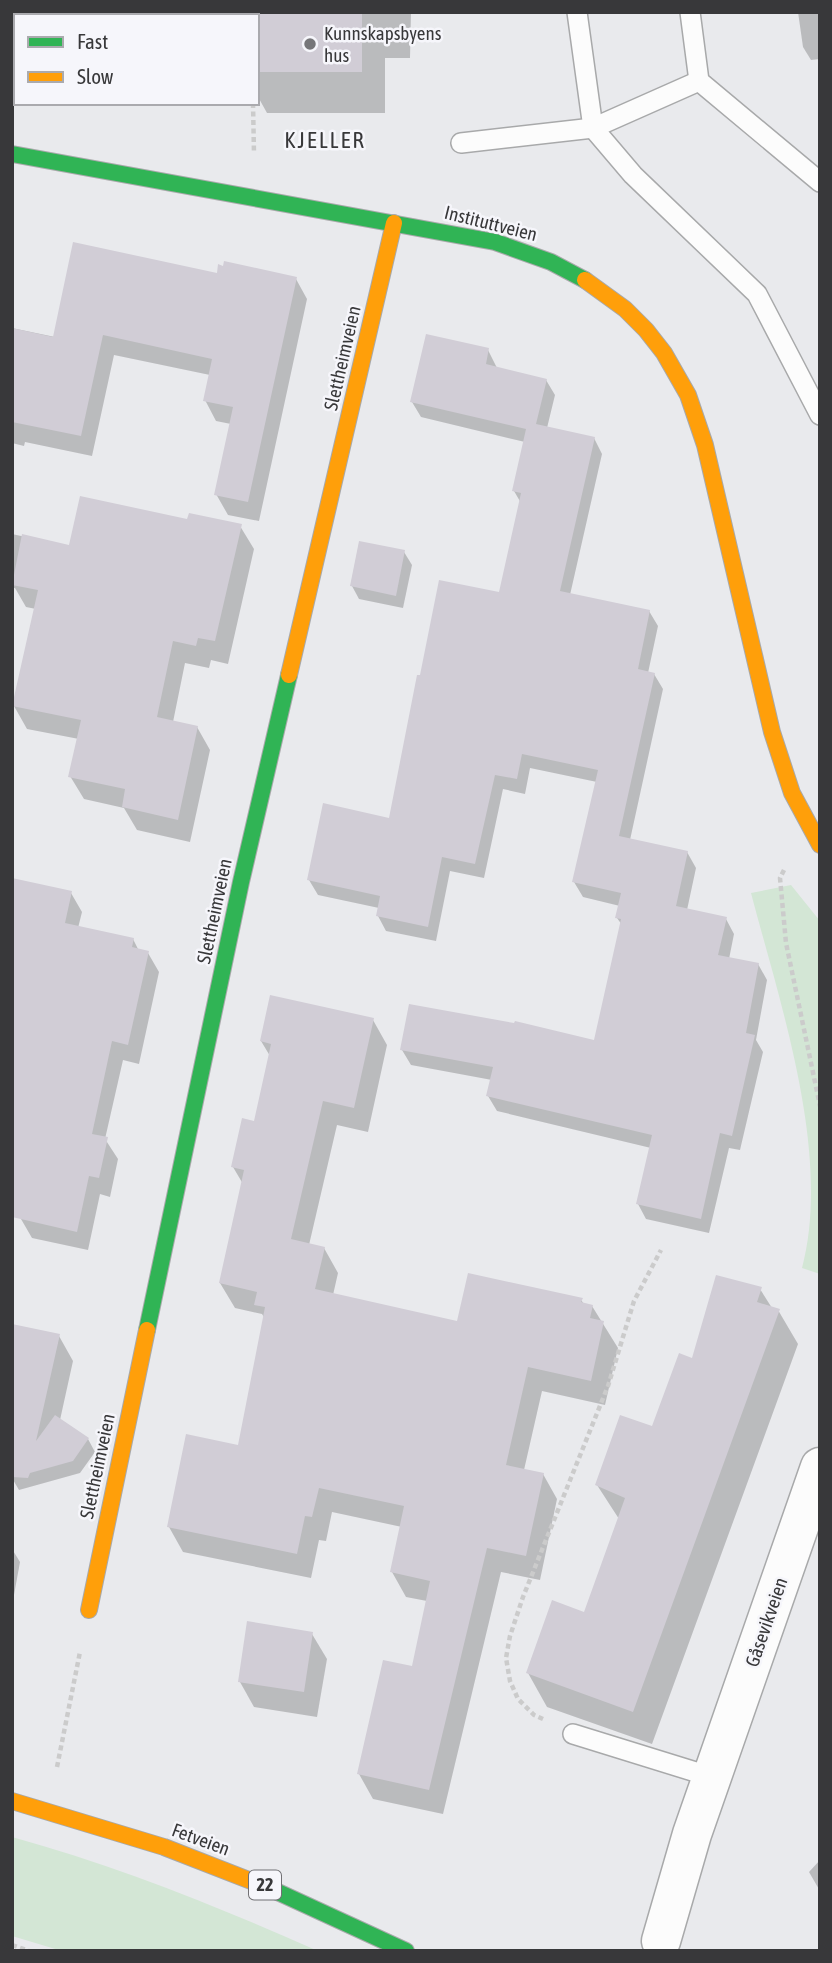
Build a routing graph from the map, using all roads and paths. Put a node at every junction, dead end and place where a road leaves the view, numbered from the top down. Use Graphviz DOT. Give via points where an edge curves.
graph roads {
  1 [pos="577,12"];
  2 [pos="690,12"];
  3 [pos="699,80"];
  4 [pos="254,105"];
  5 [pos="593,128"];
  6 [pos="461,143"];
  7 [pos="12,153"];
  8 [pos="254,165"];
  9 [pos="820,182"];
  10 [pos="394,223"];
  11 [pos="820,415"];
  12 [pos="820,845"];
  13 [pos="788,863"];
  14 [pos="820,1106"];
  15 [pos="661,1250"];
  16 [pos="820,1467"];
  17 [pos="89,1610"];
  18 [pos="573,1734"];
  19 [pos="57,1768"];
  20 [pos="712,1777"];
  21 [pos="12,1801"];
  22 [pos="660,1941"];
  23 [pos="12,1945"];
  24 [pos="29,1951"];
  25 [pos="406,1951"];
  1 -- 5 [label="lane"];
  2 -- 3 [label="lane"];
  3 -- 5 [label="lane"];
  3 -- 9 [label="lane"];
  4 -- 8 [label="path"];
  5 -- 6 [label="lane"];
  5 -- 11 [label="lane" via="634,175 757,294"];
  7 -- 10 [label="main road, Instituttveien"];
  10 -- 12 [label="main road, Instituttveien" via="505,244 557,263 610,294 668,357 705,445 781,762"];
  10 -- 17 [label="main road, Slettheimveien" via="241,882"];
  13 -- 14 [label="path" via="780,878 786,943"];
  15 -- 18 [label="path" via="634,1301 608,1386 510,1636 506,1658 519,1699 534,1715"];
  16 -- 20 [label="street, Gåsevikveien"];
  17 -- 19 [label="path"];
  18 -- 20 [label="lane"];
  20 -- 22 [label="street, Gåsevikveien"];
  21 -- 25 [label="main road, Fetveien / 22" via="199,1860 288,1894"];
  23 -- 24 [label="path"];
}
